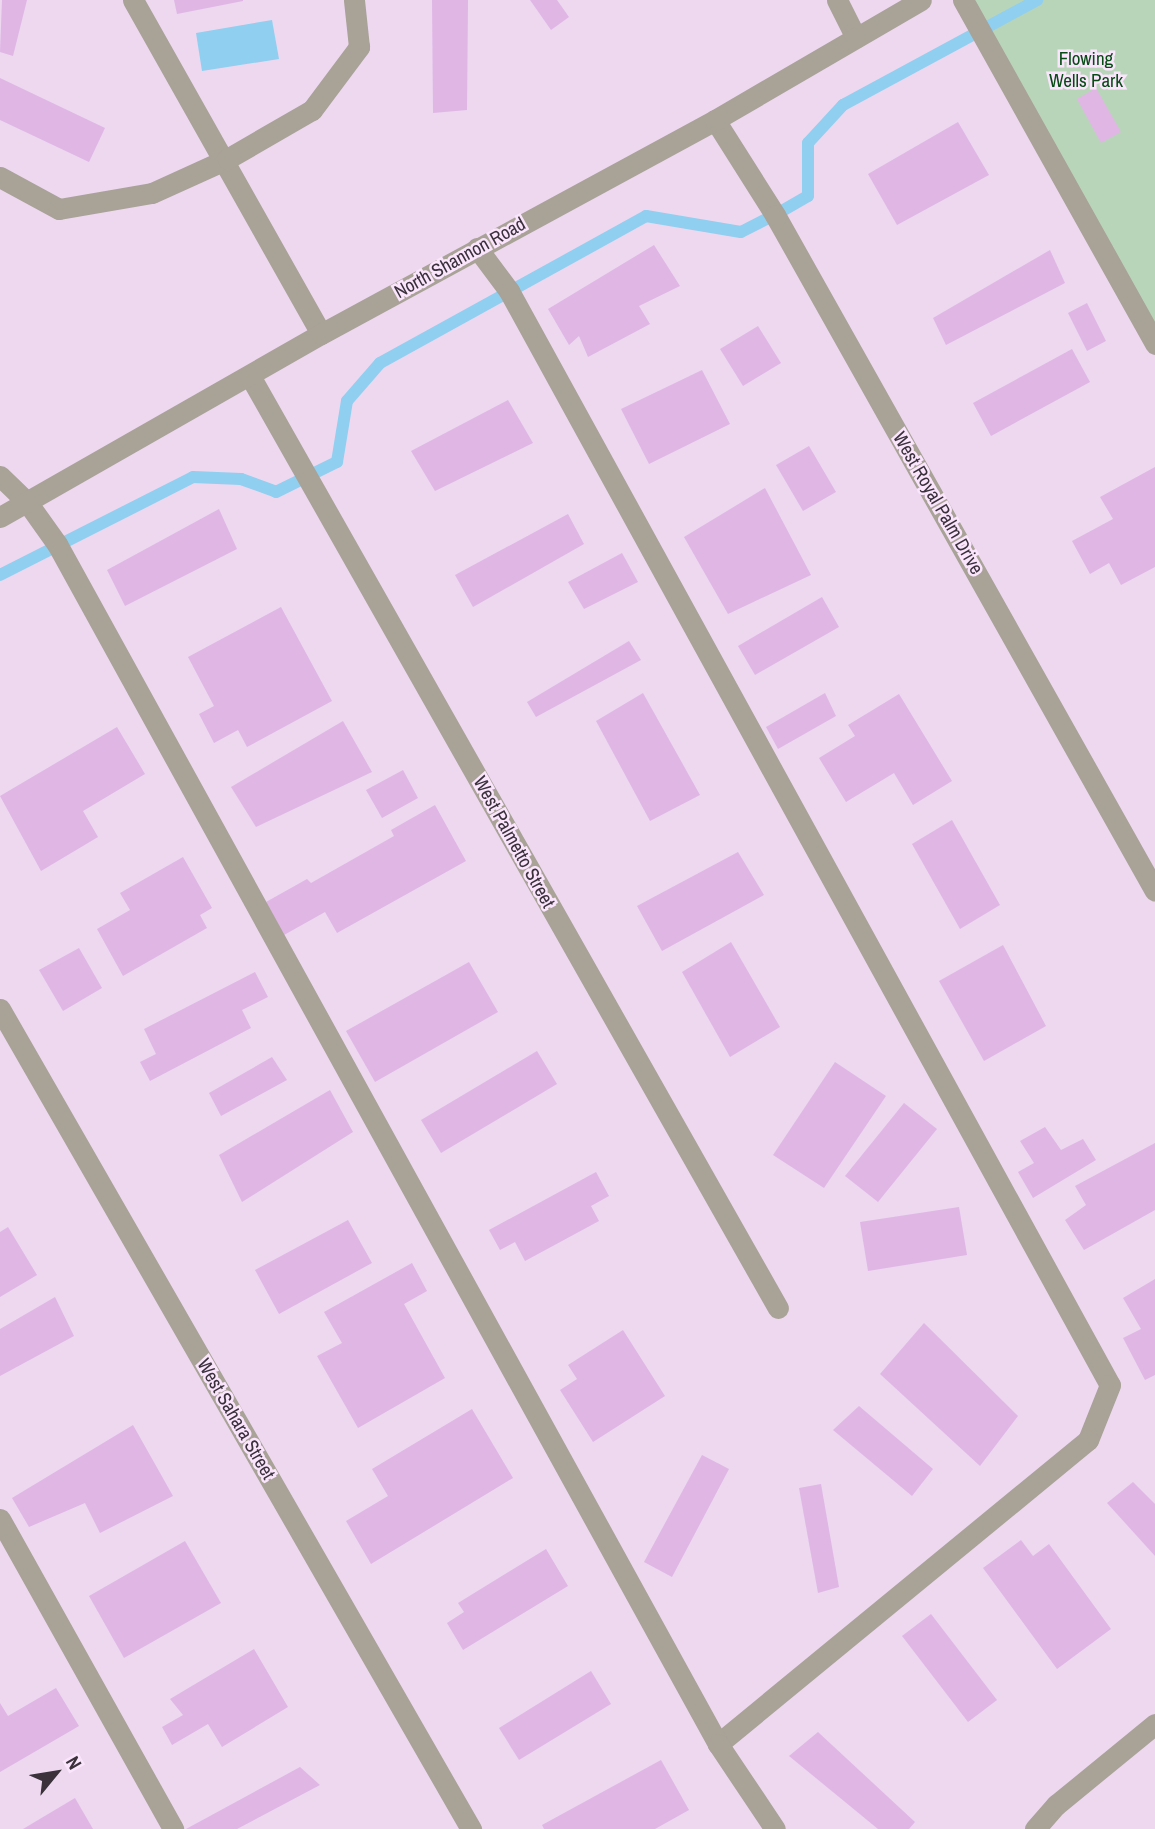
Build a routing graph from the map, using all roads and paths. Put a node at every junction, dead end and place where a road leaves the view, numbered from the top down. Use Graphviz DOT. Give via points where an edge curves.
graph roads {
  1 [pos="133,0"];
  2 [pos="354,0"];
  3 [pos="837,0"];
  4 [pos="921,0"];
  5 [pos="963,0"];
  6 [pos="900,5"];
  7 [pos="856,38"];
  8 [pos="715,120"];
  9 [pos="227,159"];
  10 [pos="0,177"];
  11 [pos="477,248"];
  12 [pos="321,334"];
  13 [pos="1155,344"];
  14 [pos="250,376"];
  15 [pos="0,476"];
  16 [pos="27,502"];
  17 [pos="0,517"];
  18 [pos="1155,891"];
  19 [pos="0,1009"];
  20 [pos="778,1308"];
  21 [pos="0,1519"];
  22 [pos="1155,1724"];
  23 [pos="718,1744"];
  24 [pos="173,1829"];
  25 [pos="471,1829"];
  26 [pos="775,1829"];
  27 [pos="1035,1829"];
  1 -- 9 [label="street"];
  2 -- 9 [label="street" via="359,47 312,110"];
  3 -- 7 [label="street"];
  4 -- 6 [label="street, North Shannon Road"];
  5 -- 13 [label="street"];
  6 -- 7 [label="street, North Shannon Road"];
  7 -- 8 [label="street, North Shannon Road"];
  8 -- 11 [label="street, North Shannon Road"];
  8 -- 18 [label="street, West Royal Palm Drive" via="775,215"];
  9 -- 10 [label="street" via="152,192 59,209"];
  9 -- 12 [label="street"];
  11 -- 12 [label="street, North Shannon Road"];
  11 -- 23 [label="street" via="509,291 1110,1385 1088,1440"];
  12 -- 14 [label="street, North Shannon Road"];
  14 -- 16 [label="street, North Shannon Road"];
  14 -- 20 [label="street, West Palmetto Street"];
  15 -- 16 [label="street"];
  16 -- 17 [label="street, North Shannon Road"];
  16 -- 23 [label="street" via="64,556"];
  19 -- 25 [label="street, West Sahara Street"];
  21 -- 24 [label="street"];
  22 -- 27 [label="street" via="1056,1805"];
  23 -- 26 [label="street"];
}
